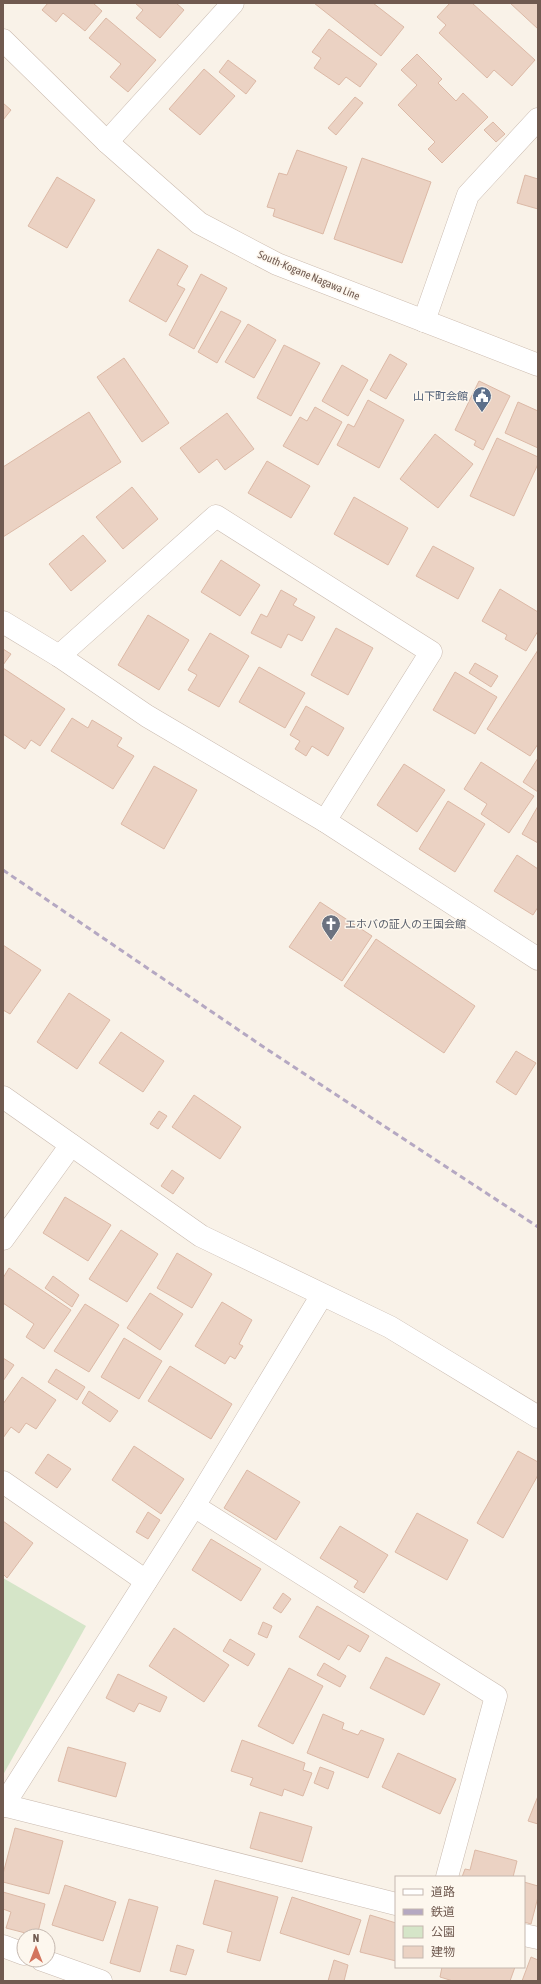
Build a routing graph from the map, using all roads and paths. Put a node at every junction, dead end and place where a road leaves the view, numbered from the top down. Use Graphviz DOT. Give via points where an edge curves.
graph roads {
  1 [pos="233,3"];
  2 [pos="3,40"];
  3 [pos="538,119"];
  4 [pos="107,142"];
  5 [pos="424,322"];
  6 [pos="538,365"];
  7 [pos="3,622"];
  8 [pos="59,656"];
  9 [pos="325,821"];
  10 [pos="538,959"];
  11 [pos="3,1097"];
  12 [pos="71,1145"];
  13 [pos="3,1239"];
  14 [pos="322,1295"];
  15 [pos="538,1417"];
  16 [pos="3,1482"];
  17 [pos="194,1506"];
  18 [pos="146,1581"];
  19 [pos="3,1806"];
  20 [pos="446,1876"];
  21 [pos="395,1904"];
  22 [pos="525,1935"];
  23 [pos="538,1938"];
  24 [pos="3,1946"];
  25 [pos="16,1951"];
  26 [pos="56,1965"];
  27 [pos="101,1981"];
  1 -- 4 [label="street"];
  2 -- 4 [label="street, South-Kogane Nagawa Line"];
  3 -- 5 [label="street" via="468,195"];
  4 -- 5 [label="street, South-Kogane Nagawa Line" via="199,223 277,264"];
  5 -- 6 [label="street, South-Kogane Nagawa Line"];
  7 -- 8 [label="street"];
  8 -- 9 [label="street" via="147,716"];
  8 -- 9 [label="street" via="216,516 431,652"];
  9 -- 10 [label="street"];
  11 -- 12 [label="street"];
  12 -- 13 [label="street"];
  12 -- 14 [label="street" via="201,1236"];
  14 -- 15 [label="street" via="390,1327"];
  14 -- 17 [label="street"];
  16 -- 18 [label="street"];
  17 -- 18 [label="street"];
  17 -- 20 [label="street" via="496,1696"];
  18 -- 19 [label="street"];
  19 -- 21 [label="street"];
  22 -- 23 [label="street"];
  24 -- 25 [label="street"];
  26 -- 27 [label="street"];
}
